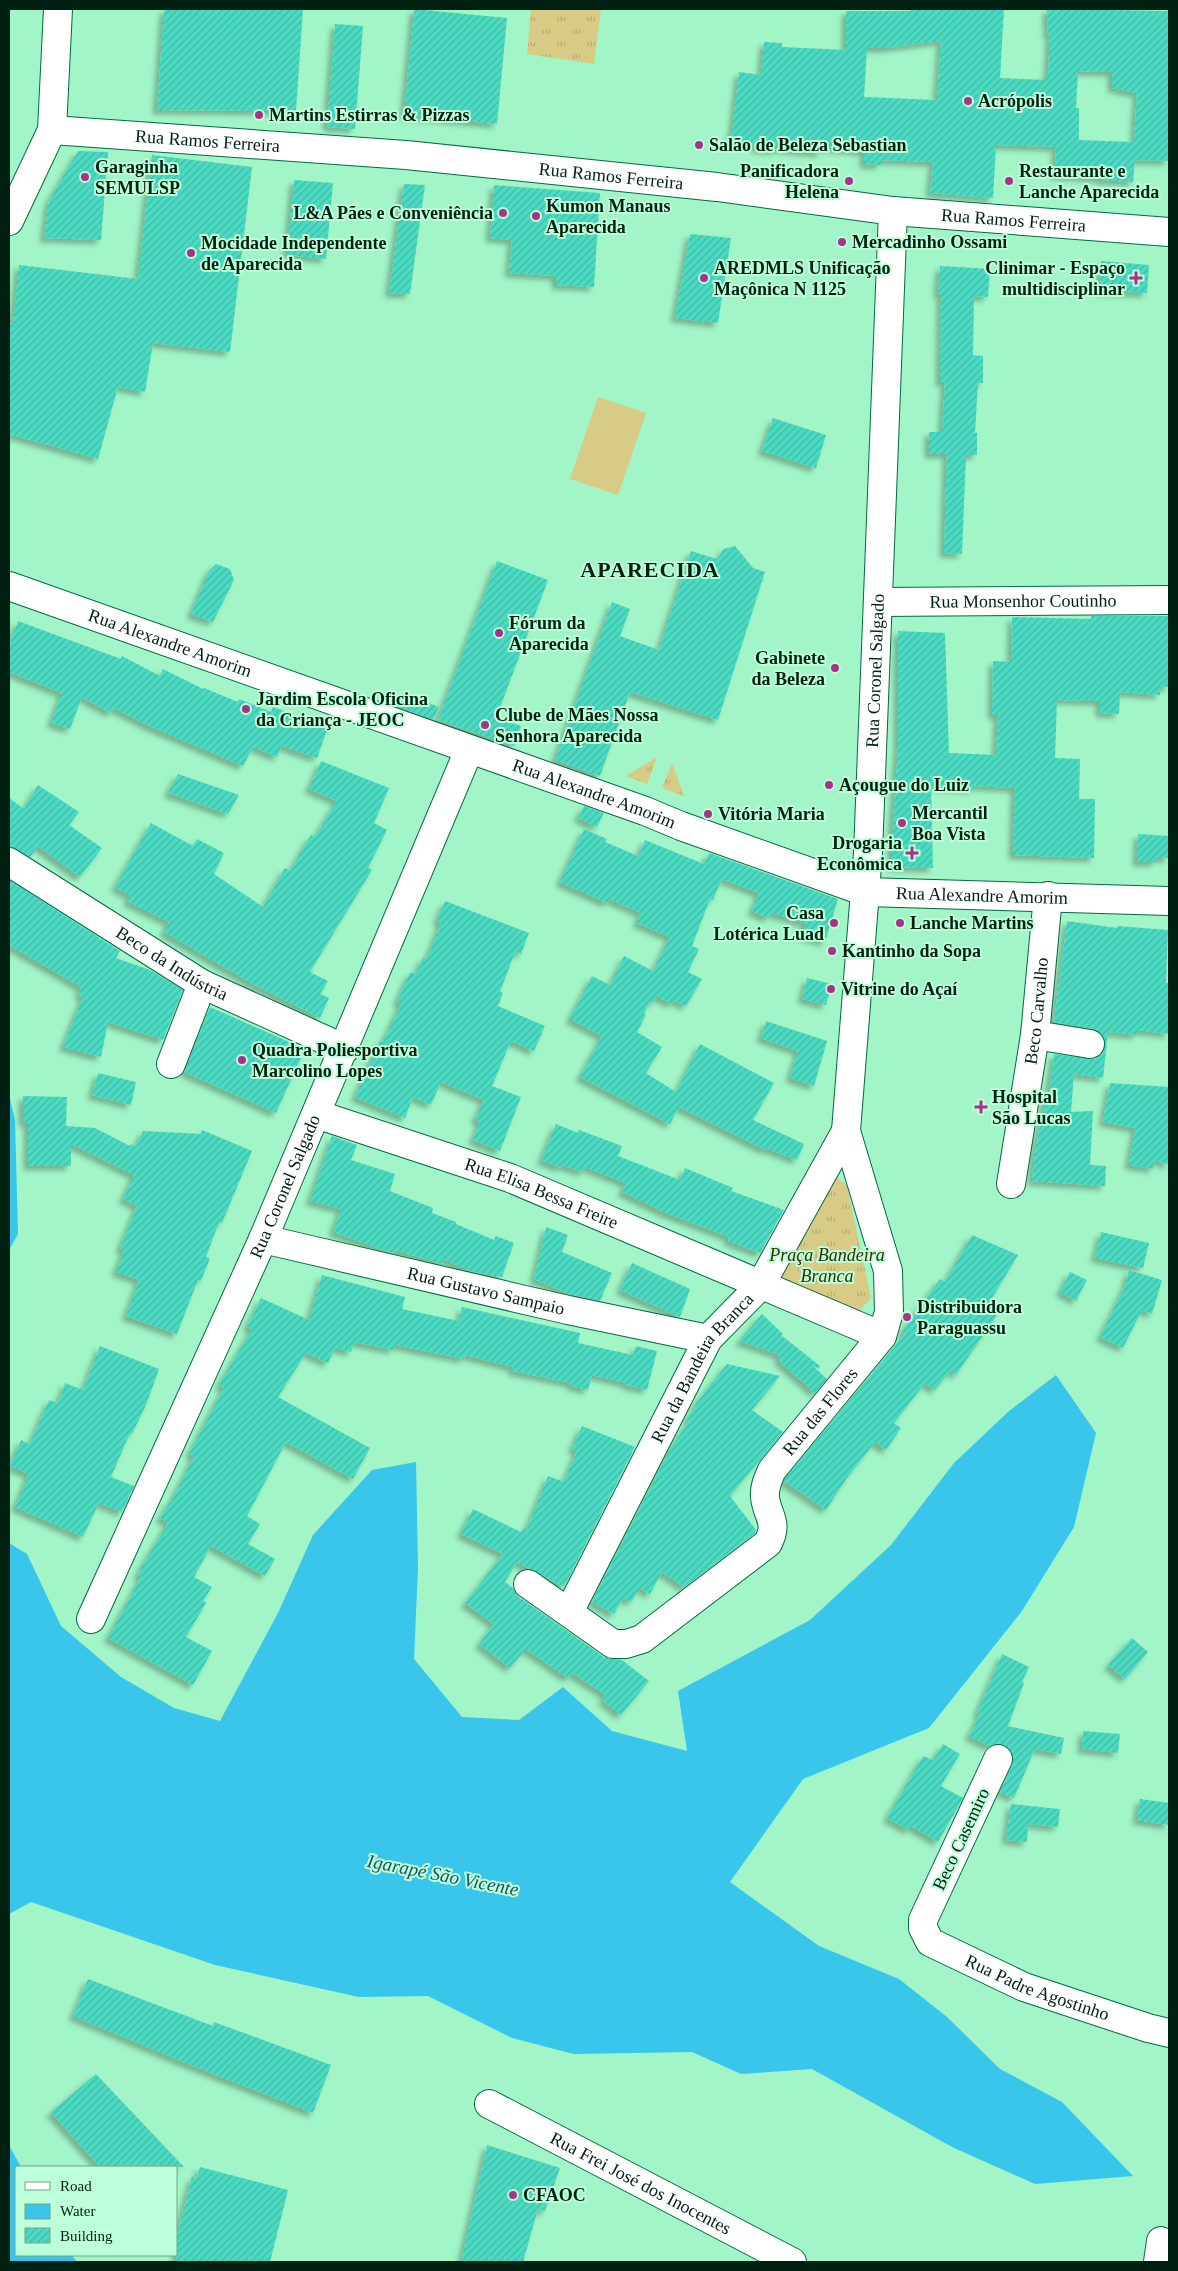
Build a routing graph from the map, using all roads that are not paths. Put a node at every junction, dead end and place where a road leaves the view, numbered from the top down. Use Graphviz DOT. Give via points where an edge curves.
graph roads {
  1 [pos="58,9"];
  2 [pos="52,130"];
  3 [pos="894,211"];
  4 [pos="9,221"];
  5 [pos="1169,232"];
  6 [pos="9,586"];
  7 [pos="1169,600"];
  8 [pos="878,602"];
  9 [pos="469,750"];
  10 [pos="9,862"];
  11 [pos="866,892"];
  12 [pos="1048,896"];
  13 [pos="1169,901"];
  14 [pos="202,984"];
  15 [pos="1035,1035"];
  16 [pos="1090,1044"];
  17 [pos="345,1049"];
  18 [pos="171,1064"];
  19 [pos="316,1114"];
  20 [pos="846,1131"];
  21 [pos="1011,1184"];
  22 [pos="263,1239"];
  23 [pos="760,1286"];
  24 [pos="882,1336"];
  25 [pos="708,1339"];
  26 [pos="528,1584"];
  27 [pos="569,1612"];
  28 [pos="91,1619"];
  29 [pos="998,1759"];
  30 [pos="923,1920"];
  31 [pos="1169,2033"];
  32 [pos="489,2104"];
  33 [pos="792,2262"];
  1 -- 2 [label="street"];
  2 -- 3 [label="street, Rua Ramos Ferreira" via="406,156 717,187"];
  2 -- 4 [label="street"];
  3 -- 5 [label="street, Rua Ramos Ferreira"];
  3 -- 8 [label="street, Rua Coronel Salgado"];
  6 -- 9 [label="street, Rua Alexandre Amorim"];
  7 -- 8 [label="street, Rua Monsenhor Coutinho"];
  8 -- 11 [label="street, Rua Coronel Salgado"];
  9 -- 11 [label="street, Rua Alexandre Amorim"];
  9 -- 17 [label="street, Rua Coronel Salgado"];
  10 -- 14 [label="street, Beco da Indústria"];
  11 -- 12 [label="street, Rua Alexandre Amorim"];
  11 -- 20 [label="street, Rua Coronel Salgado"];
  12 -- 13 [label="street, Rua Alexandre Amorim"];
  12 -- 15 [label="street, Beco Carvalho"];
  14 -- 17 [label="street, Beco da Indústria"];
  14 -- 18 [label="street"];
  15 -- 16 [label="street"];
  15 -- 21 [label="street, Beco Carvalho"];
  17 -- 19 [label="street, Rua Coronel Salgado"];
  19 -- 22 [label="street, Rua Coronel Salgado"];
  19 -- 23 [label="street, Rua Elisa Bessa Freire" via="510,1178"];
  20 -- 23 [label="street, Rua da Bandeira Branca"];
  20 -- 24 [label="street, Rua das Flores" via="888,1271 889,1312"];
  22 -- 25 [label="street, Rua Gustavo Sampaio"];
  22 -- 28 [label="street, Rua Coronel Salgado"];
  23 -- 24 [label="street, Rua Elisa Bessa Freire"];
  23 -- 25 [label="street, Rua da Bandeira Branca"];
  24 -- 27 [label="street, Rua das Flores" via="772,1470 765,1485 765,1498 774,1525 768,1543 642,1639 613,1644"];
  25 -- 27 [label="street, Rua da Bandeira Branca"];
  26 -- 27 [label="street"];
  29 -- 30 [label="street, Beco Casemiro"];
  30 -- 31 [label="street, Rua Padre Agostinho" via="922,1928 930,1942 1024,1987"];
  32 -- 33 [label="street, Rua Frei José dos Inocentes"];
}
